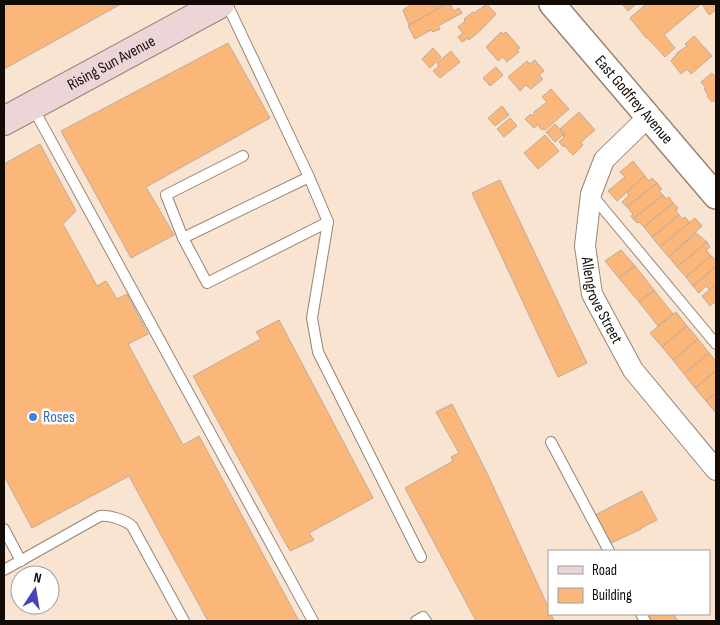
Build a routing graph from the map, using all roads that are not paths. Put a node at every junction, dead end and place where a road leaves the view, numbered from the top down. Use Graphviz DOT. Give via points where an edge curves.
graph roads {
  1 [pos="220,4"];
  2 [pos="227,4"];
  3 [pos="552,4"];
  4 [pos="32,106"];
  5 [pos="649,116"];
  6 [pos="4,122"];
  7 [pos="243,156"];
  8 [pos="309,177"];
  9 [pos="591,194"];
  10 [pos="716,196"];
  11 [pos="328,222"];
  12 [pos="183,238"];
  13 [pos="716,344"];
  14 [pos="551,442"];
  15 [pos="716,470"];
  16 [pos="4,529"];
  17 [pos="608,550"];
  18 [pos="420,557"];
  19 [pos="21,561"];
  20 [pos="4,570"];
  21 [pos="184,621"];
  22 [pos="314,621"];
  23 [pos="416,621"];
  24 [pos="426,621"];
  1 -- 4 [label="main road, Rising Sun Avenue"];
  2 -- 8 [label="lane"];
  3 -- 5 [label="street, East Godfrey Avenue"];
  4 -- 6 [label="main road, Rising Sun Avenue"];
  4 -- 22 [label="lane"];
  5 -- 9 [label="street, Allengrove Street" via="604,160"];
  5 -- 10 [label="street, East Godfrey Avenue"];
  7 -- 12 [label="lane" via="166,196"];
  8 -- 11 [label="lane"];
  8 -- 12 [label="lane"];
  9 -- 13 [label="lane"];
  9 -- 15 [label="street, Allengrove Street" via="585,246 592,294 633,370"];
  11 -- 12 [label="lane" via="207,283"];
  11 -- 18 [label="lane" via="312,318 318,352"];
  14 -- 17 [label="lane"];
  16 -- 19 [label="lane"];
  19 -- 20 [label="lane"];
  19 -- 21 [label="lane" via="100,516 128,523"];
  23 -- 24 [label="lane" via="423,617"];
}
